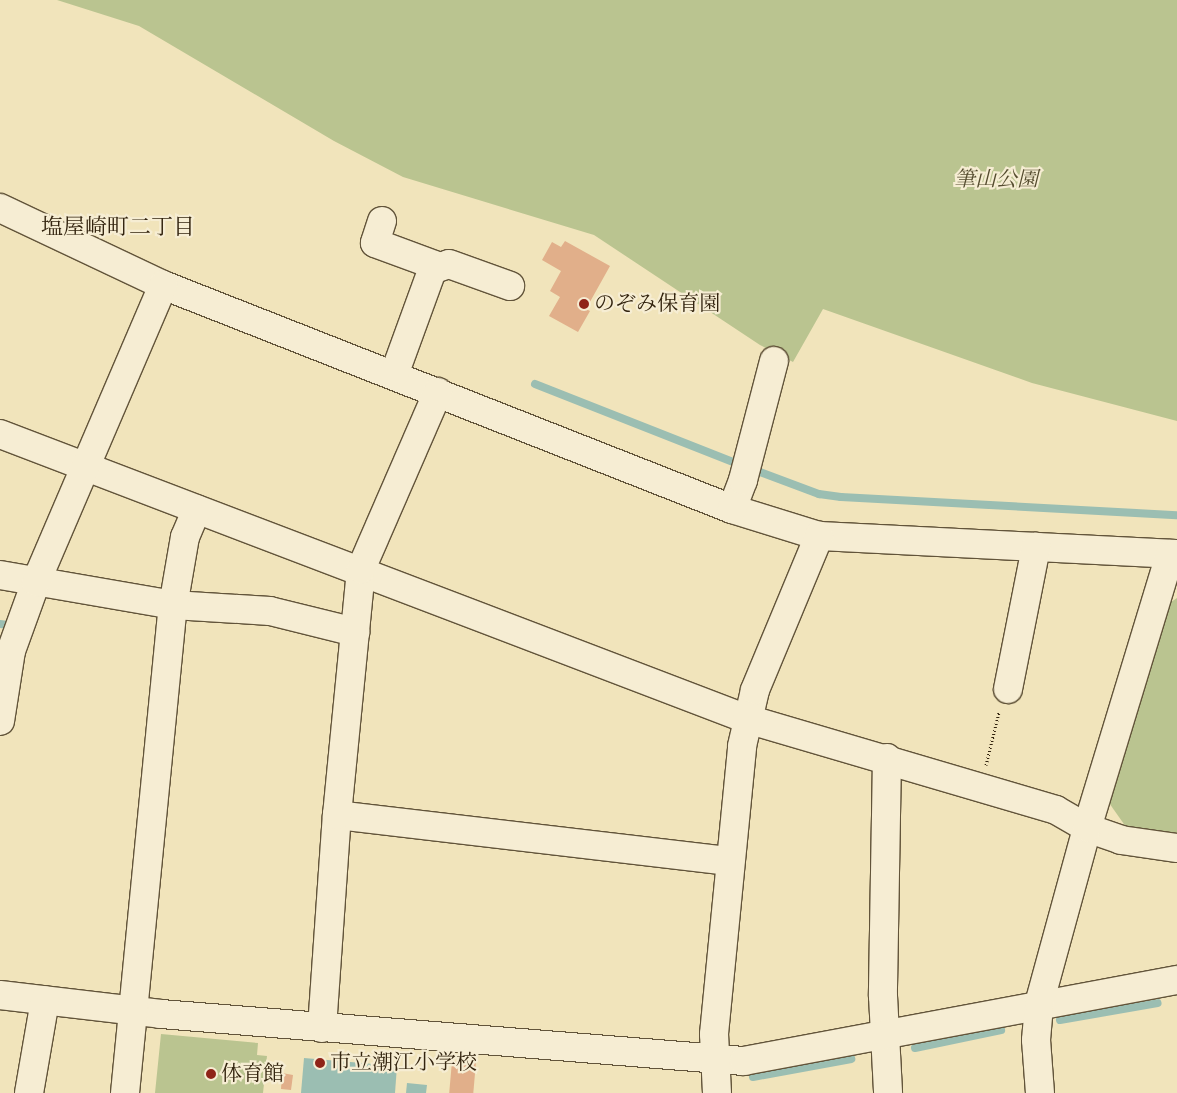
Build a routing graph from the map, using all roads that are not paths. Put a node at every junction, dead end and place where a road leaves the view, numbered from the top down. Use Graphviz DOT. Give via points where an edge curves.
graph roads {
  1 [pos="0,208"];
  2 [pos="382,221"];
  3 [pos="434,265"];
  4 [pos="163,285"];
  5 [pos="510,286"];
  6 [pos="774,362"];
  7 [pos="394,374"];
  8 [pos="438,392"];
  9 [pos="0,434"];
  10 [pos="86,469"];
  11 [pos="197,508"];
  12 [pos="732,509"];
  13 [pos="819,536"];
  14 [pos="1036,547"];
  15 [pos="1174,554"];
  16 [pos="361,569"];
  17 [pos="0,576"];
  18 [pos="36,582"];
  19 [pos="173,604"];
  20 [pos="355,632"];
  21 [pos="4,663"];
  22 [pos="1008,689"];
  23 [pos="747,719"];
  24 [pos="0,721"];
  25 [pos="887,758"];
  26 [pos="337,815"];
  27 [pos="1088,828"];
  28 [pos="1177,848"];
  29 [pos="730,861"];
  30 [pos="1177,980"];
  31 [pos="0,995"];
  32 [pos="45,1000"];
  33 [pos="1039,1004"];
  34 [pos="132,1011"];
  35 [pos="322,1028"];
  36 [pos="884,1036"];
  37 [pos="714,1061"];
  38 [pos="29,1093"];
  39 [pos="125,1093"];
  40 [pos="717,1093"];
  41 [pos="888,1093"];
  42 [pos="1040,1093"];
  1 -- 4 [label="street"];
  2 -- 3 [label="street" via="375,243"];
  3 -- 5 [label="street" via="449,264"];
  3 -- 7 [label="street"];
  4 -- 7 [label="street"];
  4 -- 10 [label="street"];
  6 -- 12 [label="street" via="743,480"];
  7 -- 8 [label="street"];
  8 -- 12 [label="street"];
  8 -- 16 [label="street"];
  9 -- 10 [label="street"];
  10 -- 11 [label="street"];
  10 -- 18 [label="street"];
  11 -- 16 [label="street"];
  11 -- 19 [label="street" via="185,537"];
  12 -- 13 [label="street"];
  13 -- 14 [label="street"];
  13 -- 23 [label="street" via="755,690"];
  14 -- 15 [label="street"];
  14 -- 22 [label="street"];
  15 -- 27 [label="street"];
  16 -- 20 [label="street"];
  16 -- 23 [label="street"];
  17 -- 18 [label="street"];
  18 -- 19 [label="street"];
  18 -- 21 [label="street"];
  19 -- 20 [label="street" via="270,611"];
  19 -- 34 [label="street"];
  20 -- 26 [label="street"];
  21 -- 24 [label="street"];
  23 -- 25 [label="street"];
  23 -- 29 [label="street"];
  25 -- 27 [label="street" via="1056,810"];
  25 -- 36 [label="street"];
  26 -- 29 [label="street"];
  26 -- 35 [label="street"];
  27 -- 28 [label="street" via="1121,840"];
  27 -- 33 [label="street"];
  29 -- 37 [label="street"];
  30 -- 33 [label="street"];
  31 -- 32 [label="street"];
  32 -- 34 [label="street"];
  32 -- 38 [label="street"];
  33 -- 36 [label="street"];
  33 -- 42 [label="street" via="1036,1040"];
  34 -- 35 [label="street"];
  34 -- 39 [label="street"];
  35 -- 37 [label="street"];
  36 -- 37 [label="street" via="744,1061"];
  36 -- 41 [label="street"];
  37 -- 40 [label="street"];
}
